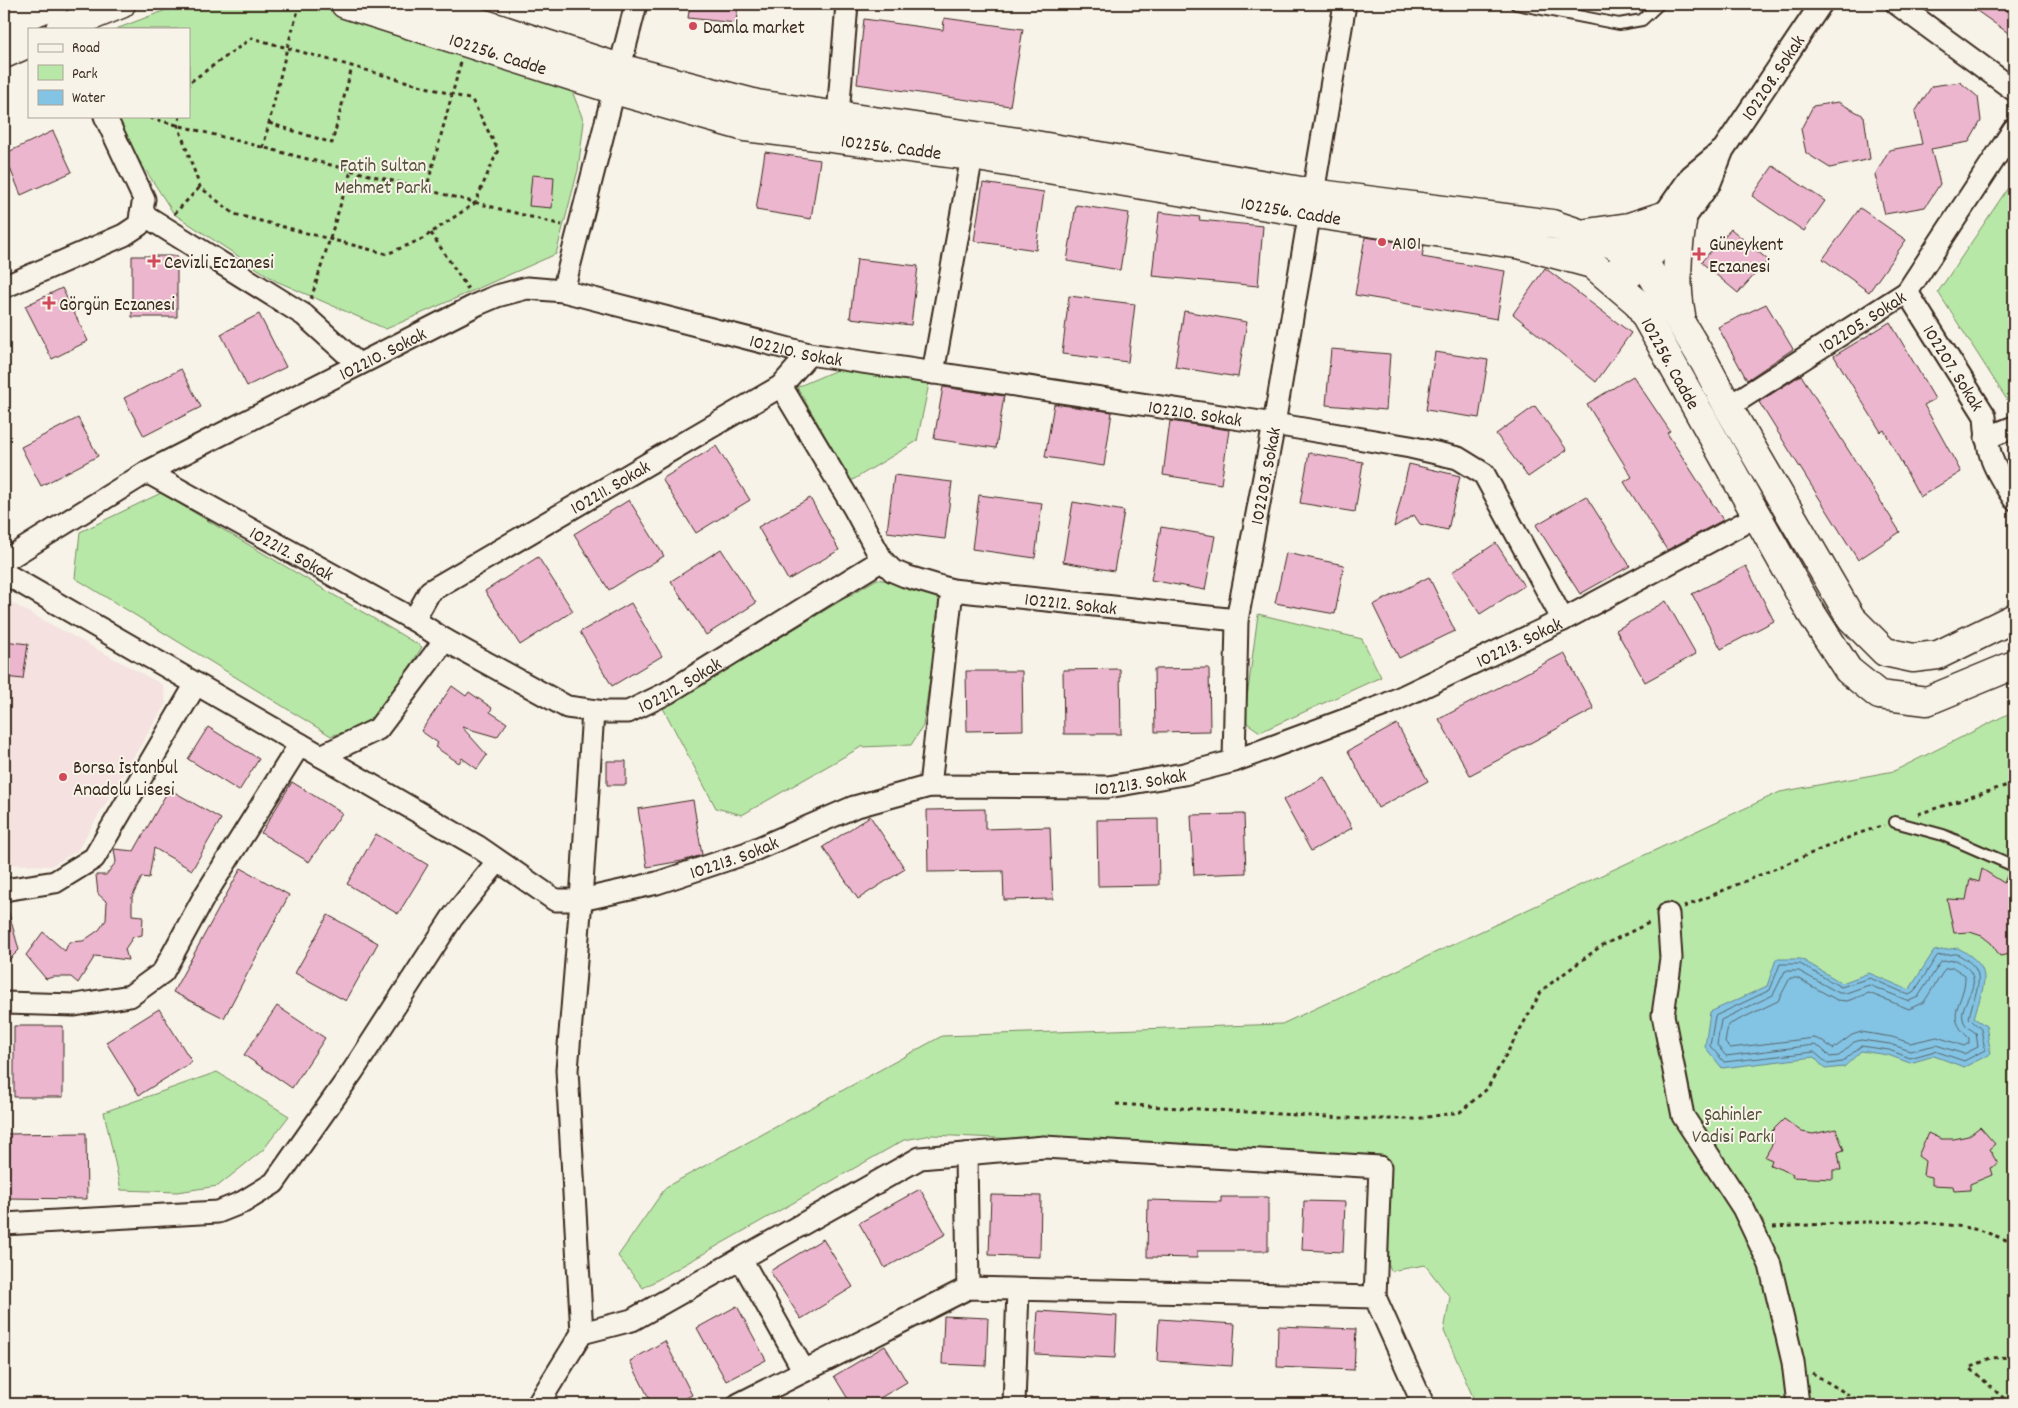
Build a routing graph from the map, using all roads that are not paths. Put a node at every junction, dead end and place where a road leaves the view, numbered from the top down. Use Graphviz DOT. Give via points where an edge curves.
graph roads {
  1 [pos="121,4"];
  2 [pos="345,4"];
  3 [pos="422,4"];
  4 [pos="636,4"];
  5 [pos="847,4"];
  6 [pos="1345,4"];
  7 [pos="1516,4"];
  8 [pos="1659,4"];
  9 [pos="1821,4"];
  10 [pos="1896,4"];
  11 [pos="60,22"];
  12 [pos="4,26"];
  13 [pos="28,43"];
  14 [pos="4,54"];
  15 [pos="617,79"];
  16 [pos="2014,90"];
  17 [pos="838,115"];
  18 [pos="105,118"];
  19 [pos="2014,129"];
  20 [pos="972,156"];
  21 [pos="1311,203"];
  22 [pos="141,213"];
  23 [pos="1673,219"];
  24 [pos="1580,234"];
  25 [pos="1639,260"];
  26 [pos="1614,281"];
  27 [pos="4,287"];
  28 [pos="563,291"];
  29 [pos="1907,292"];
  30 [pos="1683,329"];
  31 [pos="809,354"];
  32 [pos="358,364"];
  33 [pos="933,373"];
  34 [pos="781,386"];
  35 [pos="1728,407"];
  36 [pos="1274,424"];
  37 [pos="2014,427"];
  38 [pos="1986,438"];
  39 [pos="147,472"];
  40 [pos="2014,499"];
  41 [pos="1757,516"];
  42 [pos="882,560"];
  43 [pos="4,561"];
  44 [pos="4,573"];
  45 [pos="952,590"];
  46 [pos="2014,618"];
  47 [pos="414,620"];
  48 [pos="1237,620"];
  49 [pos="1563,620"];
  50 [pos="445,640"];
  51 [pos="2014,665"];
  52 [pos="196,684"];
  53 [pos="593,711"];
  54 [pos="300,744"];
  55 [pos="321,756"];
  56 [pos="1234,761"];
  57 [pos="930,786"];
  58 [pos="1894,822"];
  59 [pos="497,862"];
  60 [pos="2014,866"];
  61 [pos="4,890"];
  62 [pos="581,900"];
  63 [pos="1668,914"];
  64 [pos="4,1003"];
  65 [pos="966,1154"];
  66 [pos="4,1224"];
  67 [pos="741,1259"];
  68 [pos="968,1288"];
  69 [pos="1018,1290"];
  70 [pos="1375,1297"];
  71 [pos="582,1333"];
  72 [pos="804,1371"];
  73 [pos="1420,1403"];
  74 [pos="538,1404"];
  75 [pos="739,1404"];
  76 [pos="1014,1404"];
  77 [pos="1798,1404"];
  1 -- 11 [label="street"];
  2 -- 15 [label="street, 102256. Cadde" via="467,42"];
  3 -- 15 [label="street, 102256. Cadde"];
  4 -- 15 [label="street"];
  5 -- 17 [label="street"];
  6 -- 21 [label="street, 102203. Sokak"];
  7 -- 8 [label="lane" via="1619,24 1642,20"];
  9 -- 23 [label="street, 102208. Sokak" via="1723,150 1710,183"];
  10 -- 16 [label="street"];
  11 -- 12 [label="street"];
  13 -- 14 [label="street"];
  15 -- 17 [label="street, 102256. Cadde"];
  15 -- 20 [label="street, 102256. Cadde" via="745,127"];
  15 -- 28 [label="street"];
  17 -- 21 [label="street, 102256. Cadde" via="1018,142"];
  18 -- 22 [label="street" via="144,199"];
  19 -- 29 [label="street, 102205. Sokak"];
  20 -- 21 [label="street, 102256. Cadde"];
  20 -- 33 [label="street"];
  21 -- 24 [label="street, 102256. Cadde" via="1552,224"];
  21 -- 26 [label="street, 102256. Cadde" via="1522,244 1592,264"];
  21 -- 36 [label="street, 102203. Sokak"];
  22 -- 27 [label="street" via="139,225 124,235"];
  22 -- 32 [label="street" via="304,315"];
  23 -- 24 [label="street"];
  23 -- 25 [label="street, 102208. Sokak"];
  23 -- 30 [label="street" via="1676,288"];
  24 -- 25 [label="street, 102256. Cadde" via="1612,244"];
  25 -- 26 [label="street, 102208. Sokak"];
  25 -- 30 [label="street, 102256. Cadde"];
  26 -- 41 [label="street, 102256. Cadde" via="1638,303"];
  28 -- 31 [label="street, 102210. Sokak"];
  28 -- 32 [label="street, 102210. Sokak" via="527,288 498,296"];
  29 -- 35 [label="street, 102205. Sokak"];
  29 -- 38 [label="street, 102207. Sokak" via="1985,416"];
  30 -- 35 [label="street, 102256. Cadde"];
  31 -- 33 [label="street, 102210. Sokak"];
  31 -- 34 [label="street, 102211. Sokak"];
  32 -- 39 [label="street, 102210. Sokak"];
  33 -- 36 [label="street, 102210. Sokak"];
  34 -- 42 [label="street"];
  34 -- 47 [label="street, 102211. Sokak" via="430,591"];
  35 -- 46 [label="street, 102256. Cadde" via="1851,618 1884,652 1913,658 1938,655"];
  36 -- 48 [label="street, 102203. Sokak"];
  36 -- 49 [label="street, 102210. Sokak" via="1410,446 1458,458 1484,474"];
  37 -- 38 [label="street"];
  38 -- 40 [label="street, 102207. Sokak" via="1992,465"];
  39 -- 43 [label="street, 102210. Sokak"];
  39 -- 47 [label="street, 102212. Sokak"];
  41 -- 49 [label="street, 102213. Sokak"];
  41 -- 51 [label="street, 102256. Cadde" via="1810,611 1848,670 1880,695 1927,701"];
  42 -- 45 [label="street, 102212. Sokak" via="899,574"];
  42 -- 53 [label="street, 102212. Sokak" via="667,693 628,712"];
  44 -- 52 [label="street, 102213. Sokak"];
  45 -- 48 [label="street, 102212. Sokak"];
  45 -- 57 [label="street"];
  47 -- 50 [label="street, 102212. Sokak"];
  48 -- 56 [label="street, 102203. Sokak"];
  49 -- 56 [label="street, 102213. Sokak" via="1385,706"];
  50 -- 53 [label="street, 102212. Sokak" via="566,707"];
  50 -- 55 [label="street" via="378,730"];
  52 -- 54 [label="street, 102213. Sokak"];
  52 -- 61 [label="street" via="94,858 55,882"];
  53 -- 62 [label="street"];
  54 -- 55 [label="street, 102213. Sokak"];
  54 -- 64 [label="street" via="204,897 163,972 130,996 75,1006"];
  55 -- 59 [label="street, 102213. Sokak" via="477,846"];
  56 -- 57 [label="street, 102213. Sokak" via="1184,774 1108,787"];
  57 -- 62 [label="street, 102213. Sokak" via="854,807 747,853 666,880"];
  58 -- 60 [label="lane" via="1943,835"];
  59 -- 62 [label="street, 102213. Sokak" via="555,900"];
  59 -- 66 [label="street" via="452,918 353,1071 274,1183 243,1202 218,1212"];
  62 -- 71 [label="street" via="567,1070"];
  63 -- 77 [label="street" via="1671,958 1664,1015 1683,1116 1743,1208 1770,1265"];
  65 -- 67 [label="street" via="920,1158"];
  65 -- 68 [label="street"];
  65 -- 70 [label="street" via="1044,1147 1380,1167"];
  67 -- 71 [label="street" via="632,1320"];
  67 -- 72 [label="street"];
  68 -- 69 [label="street"];
  68 -- 72 [label="street"];
  69 -- 70 [label="street"];
  69 -- 76 [label="street"];
  70 -- 73 [label="street"];
  71 -- 74 [label="street"];
  72 -- 75 [label="street"];
}
